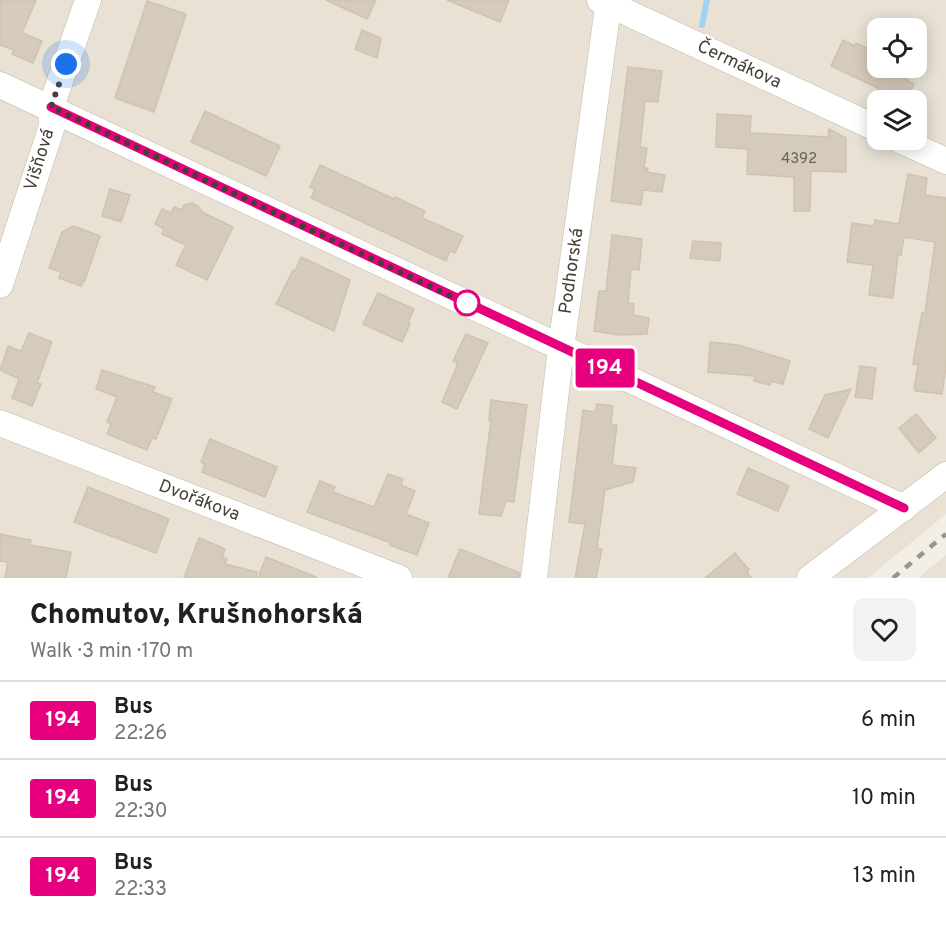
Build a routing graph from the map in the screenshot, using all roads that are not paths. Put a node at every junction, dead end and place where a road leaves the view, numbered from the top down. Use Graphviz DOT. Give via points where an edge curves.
graph roads {
  1 [pos="88,0"];
  2 [pos="606,1"];
  3 [pos="0,85"];
  4 [pos="51,107"];
  5 [pos="867,124"];
  6 [pos="922,150"];
  7 [pos="946,161"];
  8 [pos="0,285"];
  9 [pos="561,348"];
  10 [pos="0,423"];
  11 [pos="946,475"];
  12 [pos="904,508"];
  13 [pos="399,578"];
  14 [pos="534,578"];
  15 [pos="810,578"];
  1 -- 4 [label="street, Višňová"];
  2 -- 5 [label="street, Čermákova"];
  2 -- 9 [label="street, Podhorská"];
  3 -- 4 [label="street"];
  4 -- 8 [label="street, Višňová" via="52,126"];
  4 -- 9 [label="street"];
  6 -- 7 [label="street"];
  9 -- 12 [label="street"];
  9 -- 14 [label="street, Podhorská"];
  10 -- 13 [label="street, Dvořákova"];
  11 -- 12 [label="street"];
  12 -- 15 [label="street"];
}
